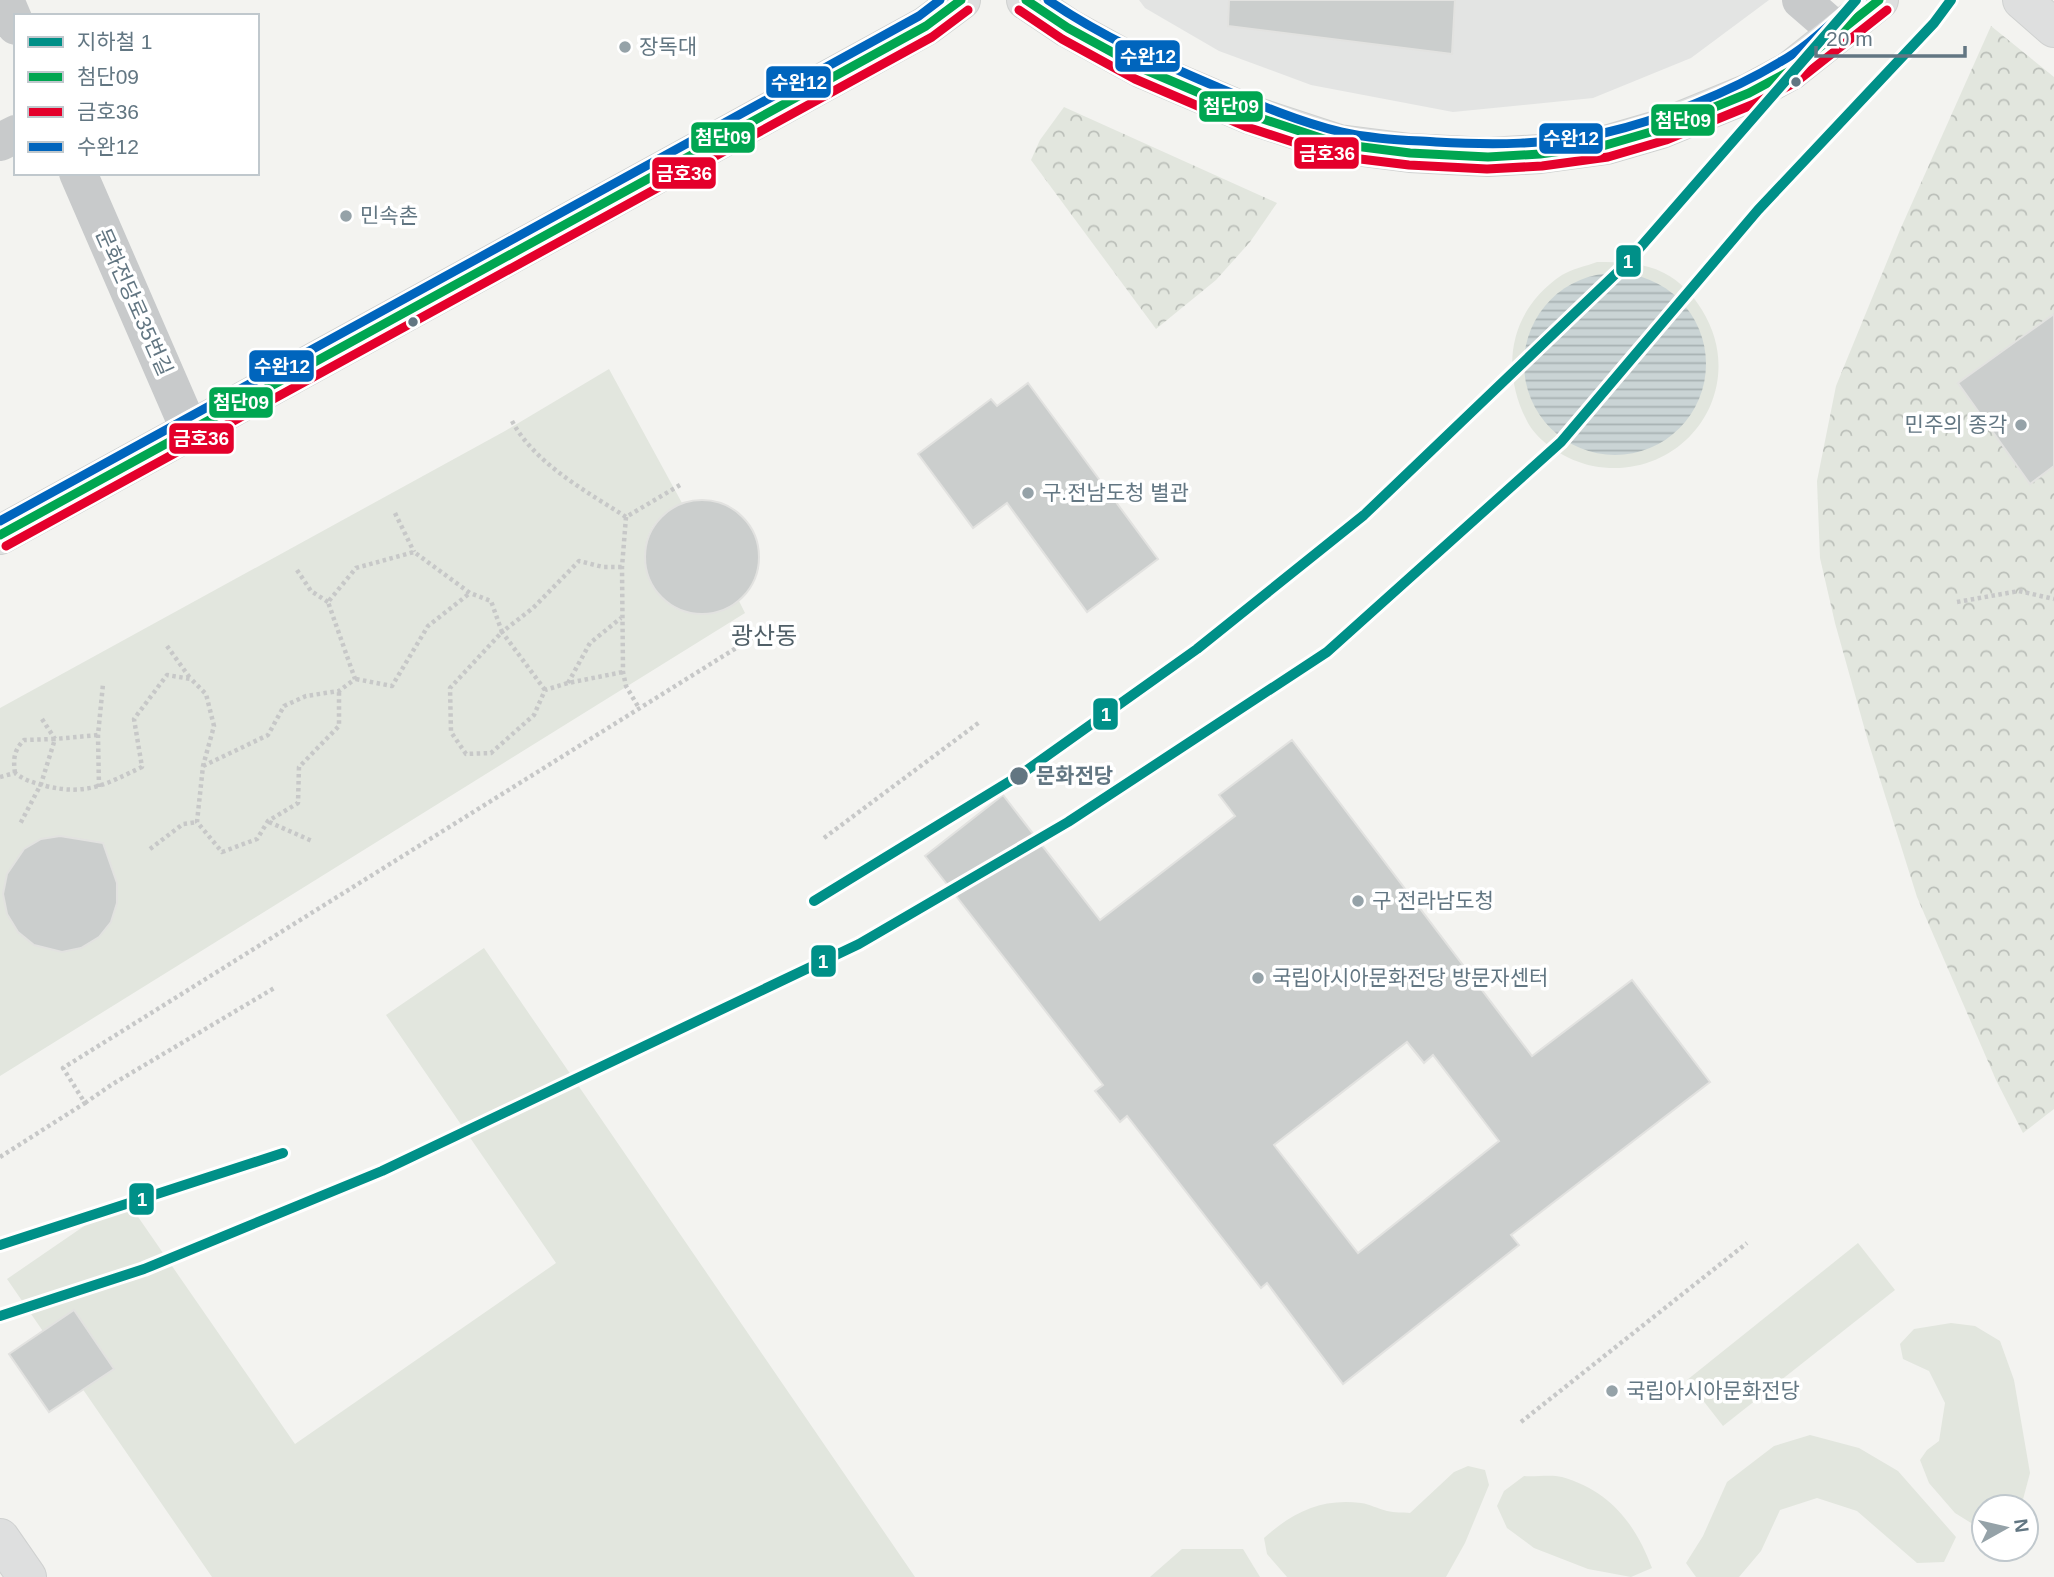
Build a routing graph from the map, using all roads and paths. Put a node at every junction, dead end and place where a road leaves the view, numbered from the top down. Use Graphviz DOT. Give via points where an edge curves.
graph roads {
  1 [pos="5,0"];
  2 [pos="961,0"];
  3 [pos="1026,0"];
  4 [pos="1801,0"];
  5 [pos="1879,0"];
  6 [pos="2022,0"];
  7 [pos="14,21"];
  8 [pos="2054,28"];
  9 [pos="1838,32"];
  10 [pos="79,175"];
  11 [pos="512,421"];
  12 [pos="190,431"];
  13 [pos="680,485"];
  14 [pos="395,513"];
  15 [pos="626,517"];
  16 [pos="0,535"];
  17 [pos="414,552"];
  18 [pos="622,567"];
  19 [pos="297,570"];
  20 [pos="470,593"];
  21 [pos="2054,599"];
  22 [pos="328,602"];
  23 [pos="1957,602"];
  24 [pos="621,618"];
  25 [pos="765,631"];
  26 [pos="502,632"];
  27 [pos="167,646"];
  28 [pos="623,672"];
  29 [pos="191,679"];
  30 [pos="355,679"];
  31 [pos="568,683"];
  32 [pos="103,684"];
  33 [pos="545,690"];
  34 [pos="339,691"];
  35 [pos="639,709"];
  36 [pos="42,719"];
  37 [pos="981,721"];
  38 [pos="98,735"];
  39 [pos="55,739"];
  40 [pos="203,766"];
  41 [pos="15,773"];
  42 [pos="0,777"];
  43 [pos="41,785"];
  44 [pos="99,787"];
  45 [pos="268,821"];
  46 [pos="197,822"];
  47 [pos="20,824"];
  48 [pos="824,838"];
  49 [pos="312,841"];
  50 [pos="150,849"];
  51 [pos="276,987"];
  52 [pos="85,1103"];
  53 [pos="0,1157"];
  54 [pos="1747,1243"];
  55 [pos="1521,1422"];
  56 [pos="0,1538"];
  57 [pos="27,1577"];
  1 -- 7 [label="street"];
  2 -- 12 [label="street" via="914,32"];
  3 -- 9 [label="street" via="1142,68 1251,115 1339,144 1488,157 1606,145 1661,128 1749,93 1790,71"];
  4 -- 9 [label="street"];
  5 -- 9 [label="street"];
  6 -- 8 [label="street"];
  10 -- 12 [label="street, 문화전당로35번길"];
  11 -- 15 [label="path" via="522,439 546,461"];
  12 -- 16 [label="street"];
  13 -- 15 [label="path"];
  14 -- 17 [label="path"];
  15 -- 18 [label="path"];
  17 -- 20 [label="path"];
  17 -- 22 [label="path" via="356,568"];
  18 -- 24 [label="path"];
  18 -- 26 [label="path" via="579,561"];
  19 -- 22 [label="path" via="311,591"];
  20 -- 26 [label="path" via="491,601"];
  20 -- 30 [label="path" via="428,626 392,685"];
  21 -- 23 [label="path" via="2019,591"];
  22 -- 30 [label="path"];
  24 -- 28 [label="path"];
  24 -- 31 [label="path" via="590,643"];
  25 -- 35 [label="path"];
  26 -- 33 [label="path"];
  26 -- 33 [label="path" via="450,688 451,732 466,754 491,753 534,715"];
  27 -- 29 [label="path"];
  28 -- 31 [label="path"];
  28 -- 35 [label="path"];
  29 -- 40 [label="path" via="206,694 214,726"];
  29 -- 44 [label="path" via="167,675 134,719 142,767"];
  30 -- 34 [label="path"];
  31 -- 33 [label="path"];
  32 -- 38 [label="path"];
  34 -- 40 [label="path" via="306,696 284,706 268,735"];
  34 -- 45 [label="path" via="339,726 299,767 298,803"];
  35 -- 52 [label="path" via="63,1068"];
  36 -- 39 [label="path"];
  37 -- 48 [label="path"];
  38 -- 39 [label="path"];
  38 -- 44 [label="path"];
  39 -- 41 [label="path" via="23,740 13,760"];
  39 -- 43 [label="path"];
  40 -- 46 [label="path"];
  41 -- 42 [label="path"];
  41 -- 43 [label="path"];
  43 -- 44 [label="path" via="65,791"];
  43 -- 47 [label="path"];
  45 -- 46 [label="path" via="257,839 222,852"];
  45 -- 49 [label="path"];
  46 -- 50 [label="path" via="183,824"];
  51 -- 52 [label="path"];
  52 -- 53 [label="path"];
  54 -- 55 [label="path"];
  56 -- 57 [label="street"];
}
